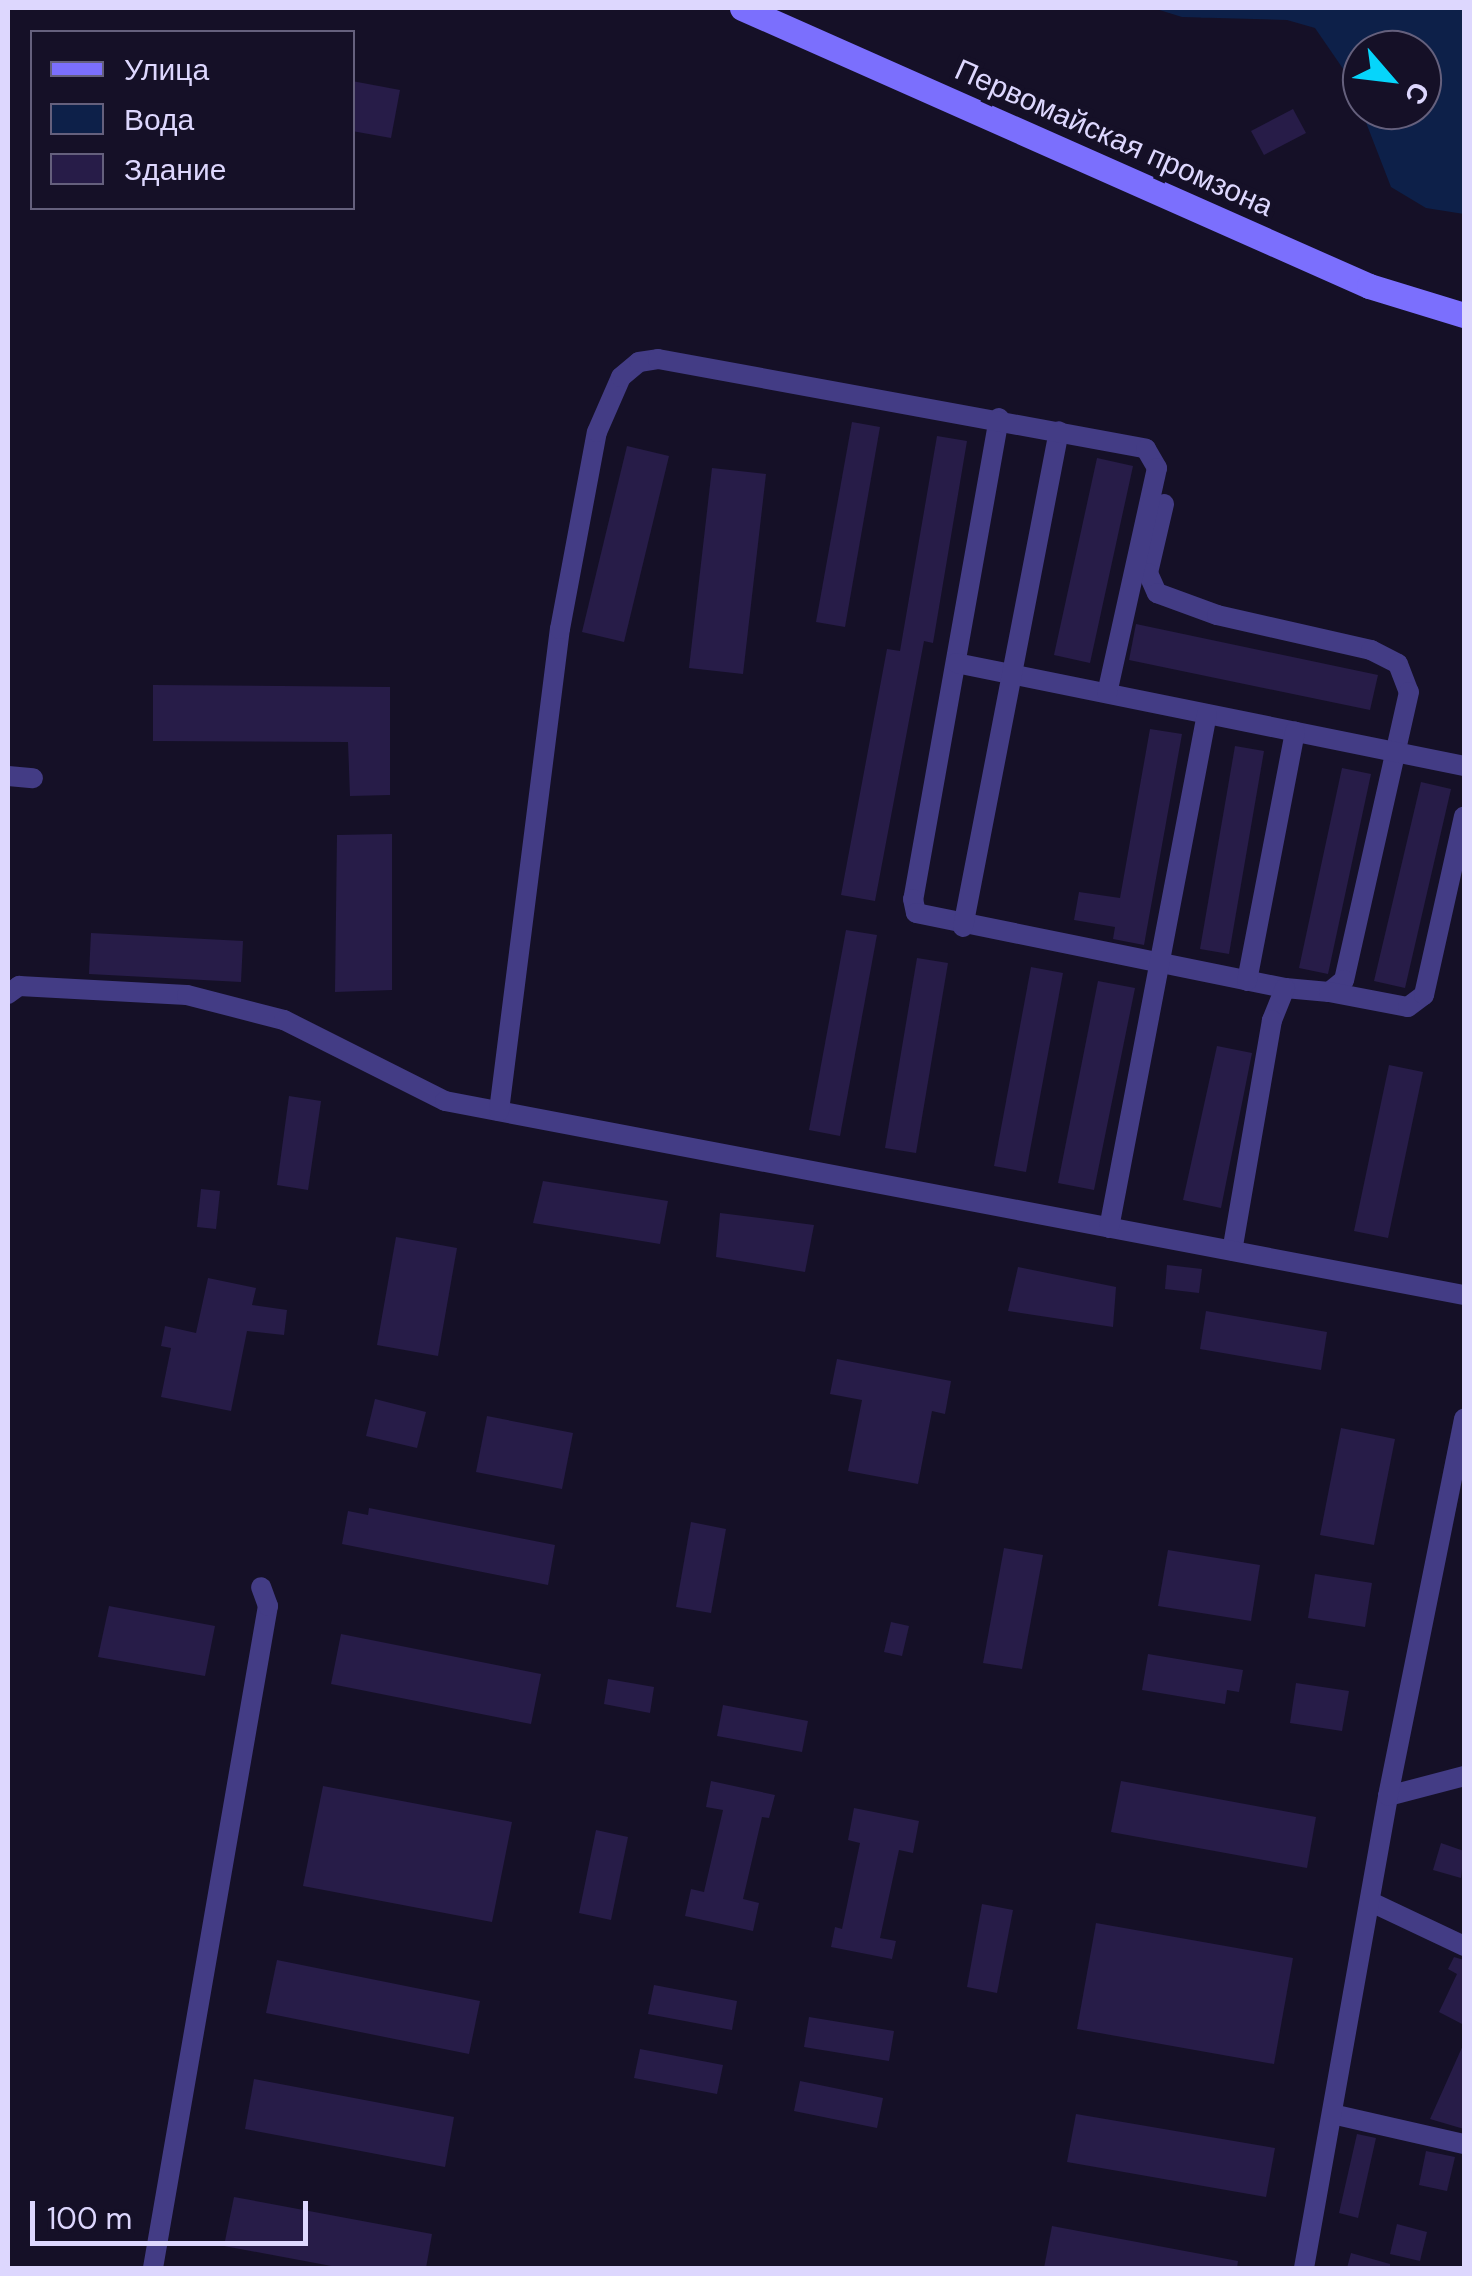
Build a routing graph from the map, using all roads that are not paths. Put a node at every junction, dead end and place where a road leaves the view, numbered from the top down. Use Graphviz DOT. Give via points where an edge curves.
graph roads {
  1 [pos="742,8"];
  2 [pos="1464,316"];
  3 [pos="999,418"];
  4 [pos="1060,431"];
  5 [pos="1164,504"];
  6 [pos="956,662"];
  7 [pos="1011,674"];
  8 [pos="1107,694"];
  9 [pos="1207,714"];
  10 [pos="1295,732"];
  11 [pos="1394,752"];
  12 [pos="1464,766"];
  13 [pos="8,776"];
  14 [pos="32,778"];
  15 [pos="1464,816"];
  16 [pos="963,927"];
  17 [pos="1160,964"];
  18 [pos="1248,980"];
  19 [pos="1285,988"];
  20 [pos="1329,992"];
  21 [pos="8,994"];
  22 [pos="499,1111"];
  23 [pos="1109,1228"];
  24 [pos="1232,1251"];
  25 [pos="1464,1295"];
  26 [pos="1464,1419"];
  27 [pos="262,1588"];
  28 [pos="1464,1776"];
  29 [pos="1388,1796"];
  30 [pos="1371,1902"];
  31 [pos="1464,1946"];
  32 [pos="1332,2114"];
  33 [pos="1464,2144"];
  34 [pos="153,2268"];
  35 [pos="1304,2268"];
  1 -- 2 [label="main road, Первомайская промзона" via="1369,286"];
  3 -- 4 [label="street"];
  3 -- 6 [label="street"];
  3 -- 22 [label="street" via="658,359 639,362 621,377 597,432 560,629"];
  4 -- 7 [label="street"];
  4 -- 8 [label="street" via="1123,442 1155,456"];
  5 -- 11 [label="street" via="1148,573 1157,593 1217,615 1371,650 1398,664 1409,692"];
  6 -- 7 [label="street"];
  6 -- 16 [label="street" via="913,900 916,913 928,920"];
  7 -- 8 [label="street"];
  7 -- 16 [label="street"];
  8 -- 9 [label="street"];
  9 -- 10 [label="street"];
  9 -- 17 [label="street"];
  10 -- 11 [label="street"];
  10 -- 18 [label="street"];
  11 -- 12 [label="street"];
  11 -- 20 [label="street" via="1344,980"];
  13 -- 14 [label="street"];
  15 -- 20 [label="street" via="1424,994 1408,1006"];
  16 -- 17 [label="street"];
  17 -- 18 [label="street"];
  17 -- 23 [label="street"];
  18 -- 19 [label="street"];
  19 -- 20 [label="street"];
  19 -- 24 [label="street" via="1272,1020"];
  21 -- 22 [label="street" via="19,986 187,994 284,1020 411,1087"];
  22 -- 23 [label="street"];
  23 -- 24 [label="street"];
  24 -- 25 [label="street"];
  26 -- 29 [label="street"];
  27 -- 34 [label="street" via="268,1606"];
  28 -- 29 [label="street"];
  29 -- 30 [label="street"];
  30 -- 31 [label="street"];
  30 -- 32 [label="street"];
  32 -- 33 [label="street"];
  32 -- 35 [label="street"];
}
